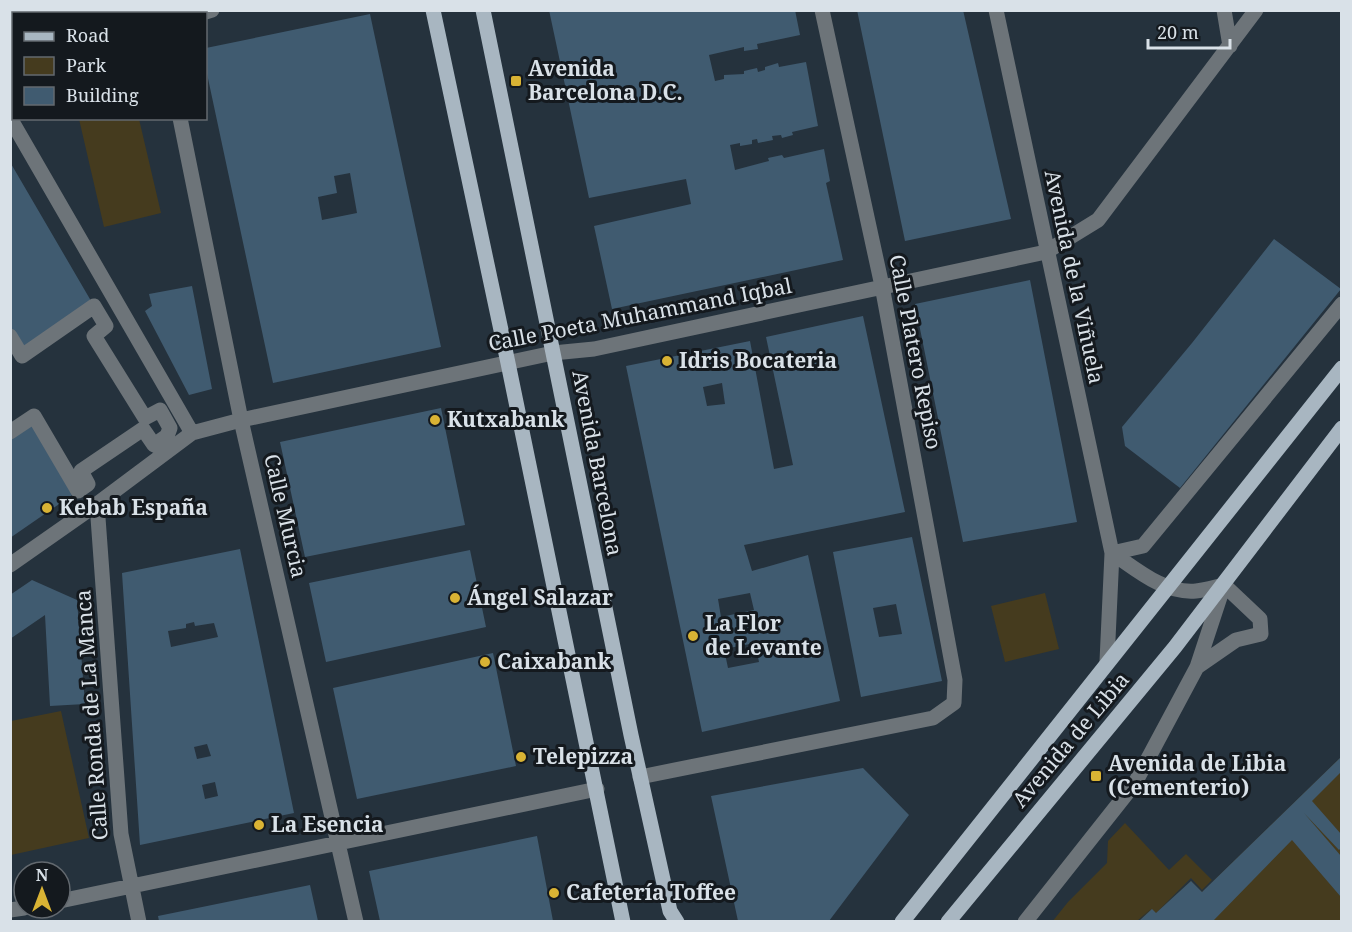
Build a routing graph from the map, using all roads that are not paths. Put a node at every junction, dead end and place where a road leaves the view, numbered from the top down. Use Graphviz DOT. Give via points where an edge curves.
graph roads {
  1 [pos="433,10"];
  2 [pos="483,10"];
  3 [pos="822,10"];
  4 [pos="996,10"];
  5 [pos="1224,10"];
  6 [pos="1256,10"];
  7 [pos="1230,46"];
  8 [pos="10,118"];
  9 [pos="180,120"];
  10 [pos="1046,252"];
  11 [pos="882,286"];
  12 [pos="1341,304"];
  13 [pos="10,336"];
  14 [pos="553,353"];
  15 [pos="508,363"];
  16 [pos="1341,368"];
  17 [pos="241,420"];
  18 [pos="1341,428"];
  19 [pos="10,432"];
  20 [pos="192,433"];
  21 [pos="96,504"];
  22 [pos="1112,553"];
  23 [pos="10,566"];
  24 [pos="1224,585"];
  25 [pos="1167,587"];
  26 [pos="1107,661"];
  27 [pos="1197,667"];
  28 [pos="640,777"];
  29 [pos="597,789"];
  30 [pos="338,842"];
  31 [pos="131,887"];
  32 [pos="72,899"];
  33 [pos="139,921"];
  34 [pos="356,921"];
  35 [pos="623,921"];
  36 [pos="677,921"];
  37 [pos="902,921"];
  38 [pos="948,921"];
  39 [pos="1025,921"];
  1 -- 15 [label="main road"];
  2 -- 14 [label="main road, Avenida Barcelona"];
  3 -- 11 [label="street, Calle Platero Repiso"];
  4 -- 10 [label="street, Avenida de la Viñuela"];
  5 -- 7 [label="street"];
  6 -- 7 [label="street, Calle Poeta Muhammand Iqbal"];
  7 -- 10 [label="street, Calle Poeta Muhammand Iqbal" via="1098,220"];
  8 -- 20 [label="street"];
  9 -- 17 [label="street, Calle Murcia"];
  10 -- 11 [label="street, Calle Poeta Muhammand Iqbal"];
  10 -- 22 [label="street, Avenida de la Viñuela"];
  11 -- 14 [label="street, Calle Poeta Muhammand Iqbal" via="594,349"];
  11 -- 28 [label="street, Calle Platero Repiso" via="955,680 954,703 933,718"];
  12 -- 22 [label="street" via="1143,546"];
  13 -- 19 [label="street" via="22,356 94,306 106,326 94,336 145,418 160,410 170,428 167,436 154,446 143,429 81,471 88,484 78,491 34,416"];
  14 -- 15 [label="street, Calle Poeta Muhammand Iqbal"];
  14 -- 28 [label="main road, Avenida Barcelona"];
  15 -- 17 [label="street, Calle Poeta Muhammand Iqbal"];
  15 -- 29 [label="main road"];
  16 -- 25 [label="main road, Avenida de Libia"];
  17 -- 20 [label="street, Calle Poeta Muhammand Iqbal"];
  17 -- 30 [label="street, Calle Murcia"];
  18 -- 24 [label="main road, Avenida de Libia"];
  20 -- 21 [label="street"];
  21 -- 23 [label="street"];
  21 -- 31 [label="street, Calle Ronda de La Manca" via="121,834"];
  22 -- 25 [label="street"];
  22 -- 26 [label="street, Avenida de la Viñuela"];
  24 -- 25 [label="street" via="1195,591"];
  24 -- 27 [label="street, Avenida de Libia"];
  24 -- 27 [label="street" via="1260,619 1261,634 1236,640"];
  24 -- 38 [label="main road, Avenida de Libia"];
  25 -- 26 [label="main road, Avenida de Libia"];
  26 -- 37 [label="main road, Avenida de Libia"];
  27 -- 39 [label="street, Avenida de Libia" via="1135,783"];
  28 -- 36 [label="main road, Avenida Barcelona" via="670,911"];
  29 -- 30 [label="street"];
  29 -- 35 [label="main road"];
  30 -- 31 [label="street"];
  30 -- 34 [label="street, Calle Murcia"];
  31 -- 32 [label="street"];
  31 -- 33 [label="street, Calle Ronda de La Manca"];
}
